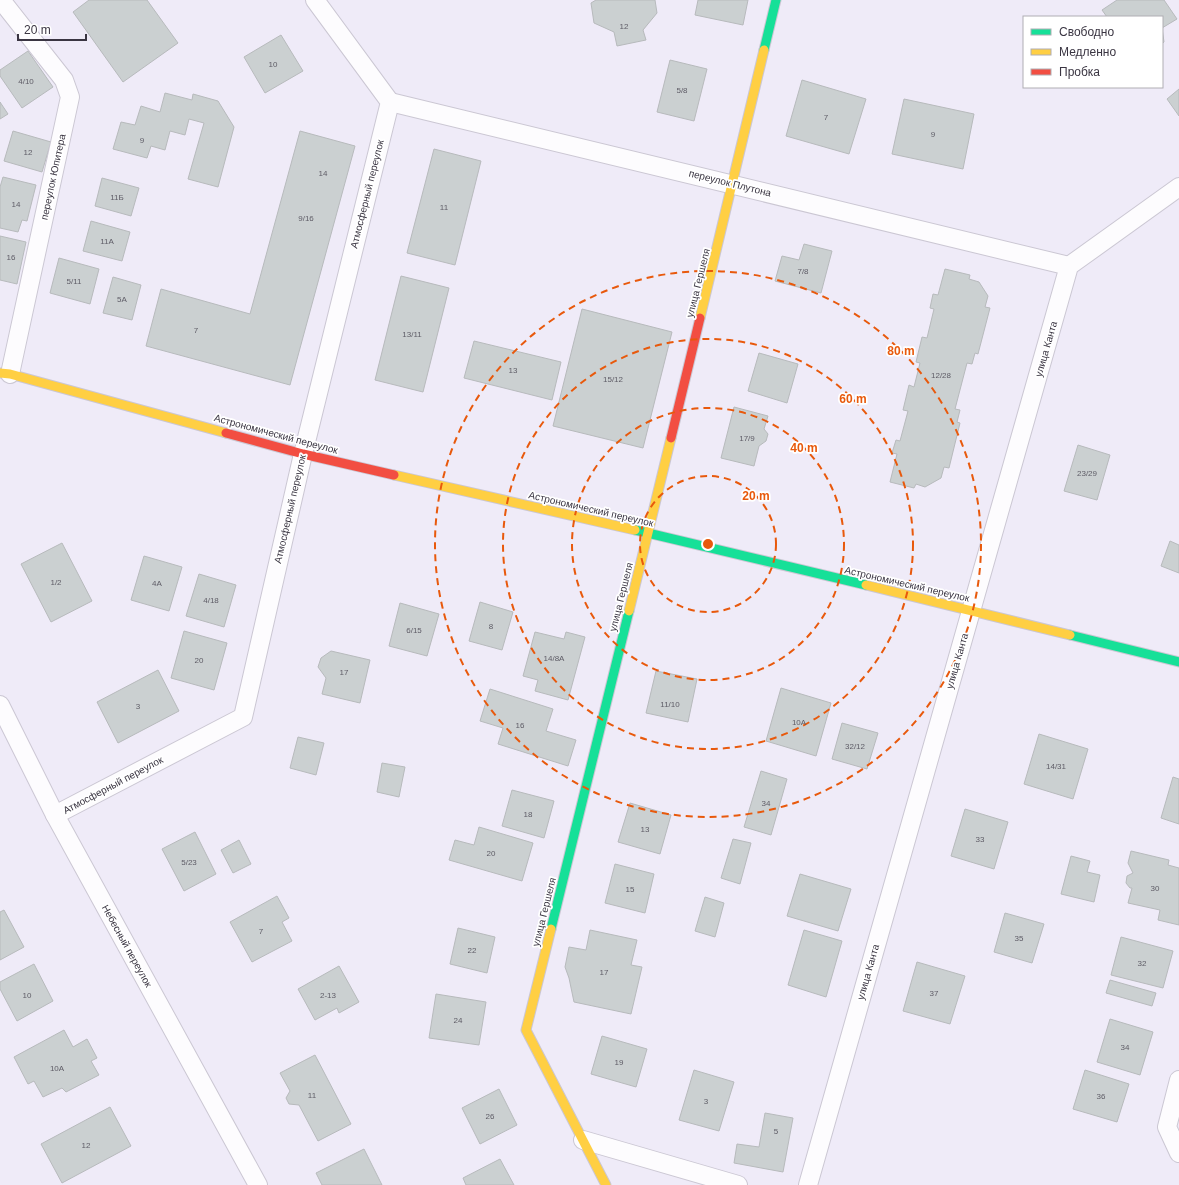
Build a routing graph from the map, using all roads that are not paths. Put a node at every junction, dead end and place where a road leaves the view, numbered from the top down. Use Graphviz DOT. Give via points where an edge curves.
graph roads {
  1 [pos="1,0"];
  2 [pos="314,0"];
  3 [pos="776,0"];
  4 [pos="390,102"];
  5 [pos="733,184"];
  6 [pos="1179,187"];
  7 [pos="1069,266"];
  8 [pos="5,374"];
  9 [pos="303,454"];
  10 [pos="648,534"];
  11 [pos="971,610"];
  12 [pos="1179,662"];
  13 [pos="0,705"];
  14 [pos="55,815"];
  15 [pos="1179,1080"];
  16 [pos="583,1140"];
  17 [pos="1179,1153"];
  18 [pos="258,1185"];
  19 [pos="606,1185"];
  20 [pos="738,1185"];
  21 [pos="808,1185"];
  1 -- 8 [label="street, переулок Юпитера" via="64,80 70,97"];
  2 -- 4 [label="street"];
  3 -- 5 [label="street, улица Гершеля"];
  4 -- 5 [label="street, переулок Плутона"];
  4 -- 9 [label="street, Атмосферный переулок"];
  5 -- 7 [label="street, переулок Плутона"];
  5 -- 10 [label="street, улица Гершеля"];
  6 -- 7 [label="street"];
  7 -- 11 [label="street, улица Канта"];
  8 -- 9 [label="street, Астрономический переулок"];
  9 -- 10 [label="street, Астрономический переулок"];
  9 -- 14 [label="street, Атмосферный переулок" via="243,716"];
  10 -- 11 [label="street, Астрономический переулок"];
  10 -- 16 [label="street, улица Гершеля" via="526,1030"];
  11 -- 12 [label="street, Астрономический переулок"];
  11 -- 21 [label="street, улица Канта"];
  13 -- 14 [label="street, Небесный переулок"];
  14 -- 18 [label="street, Небесный переулок"];
  15 -- 17 [label="street" via="1166,1127"];
  16 -- 19 [label="street, улица Гершеля"];
  16 -- 20 [label="street"];
}
